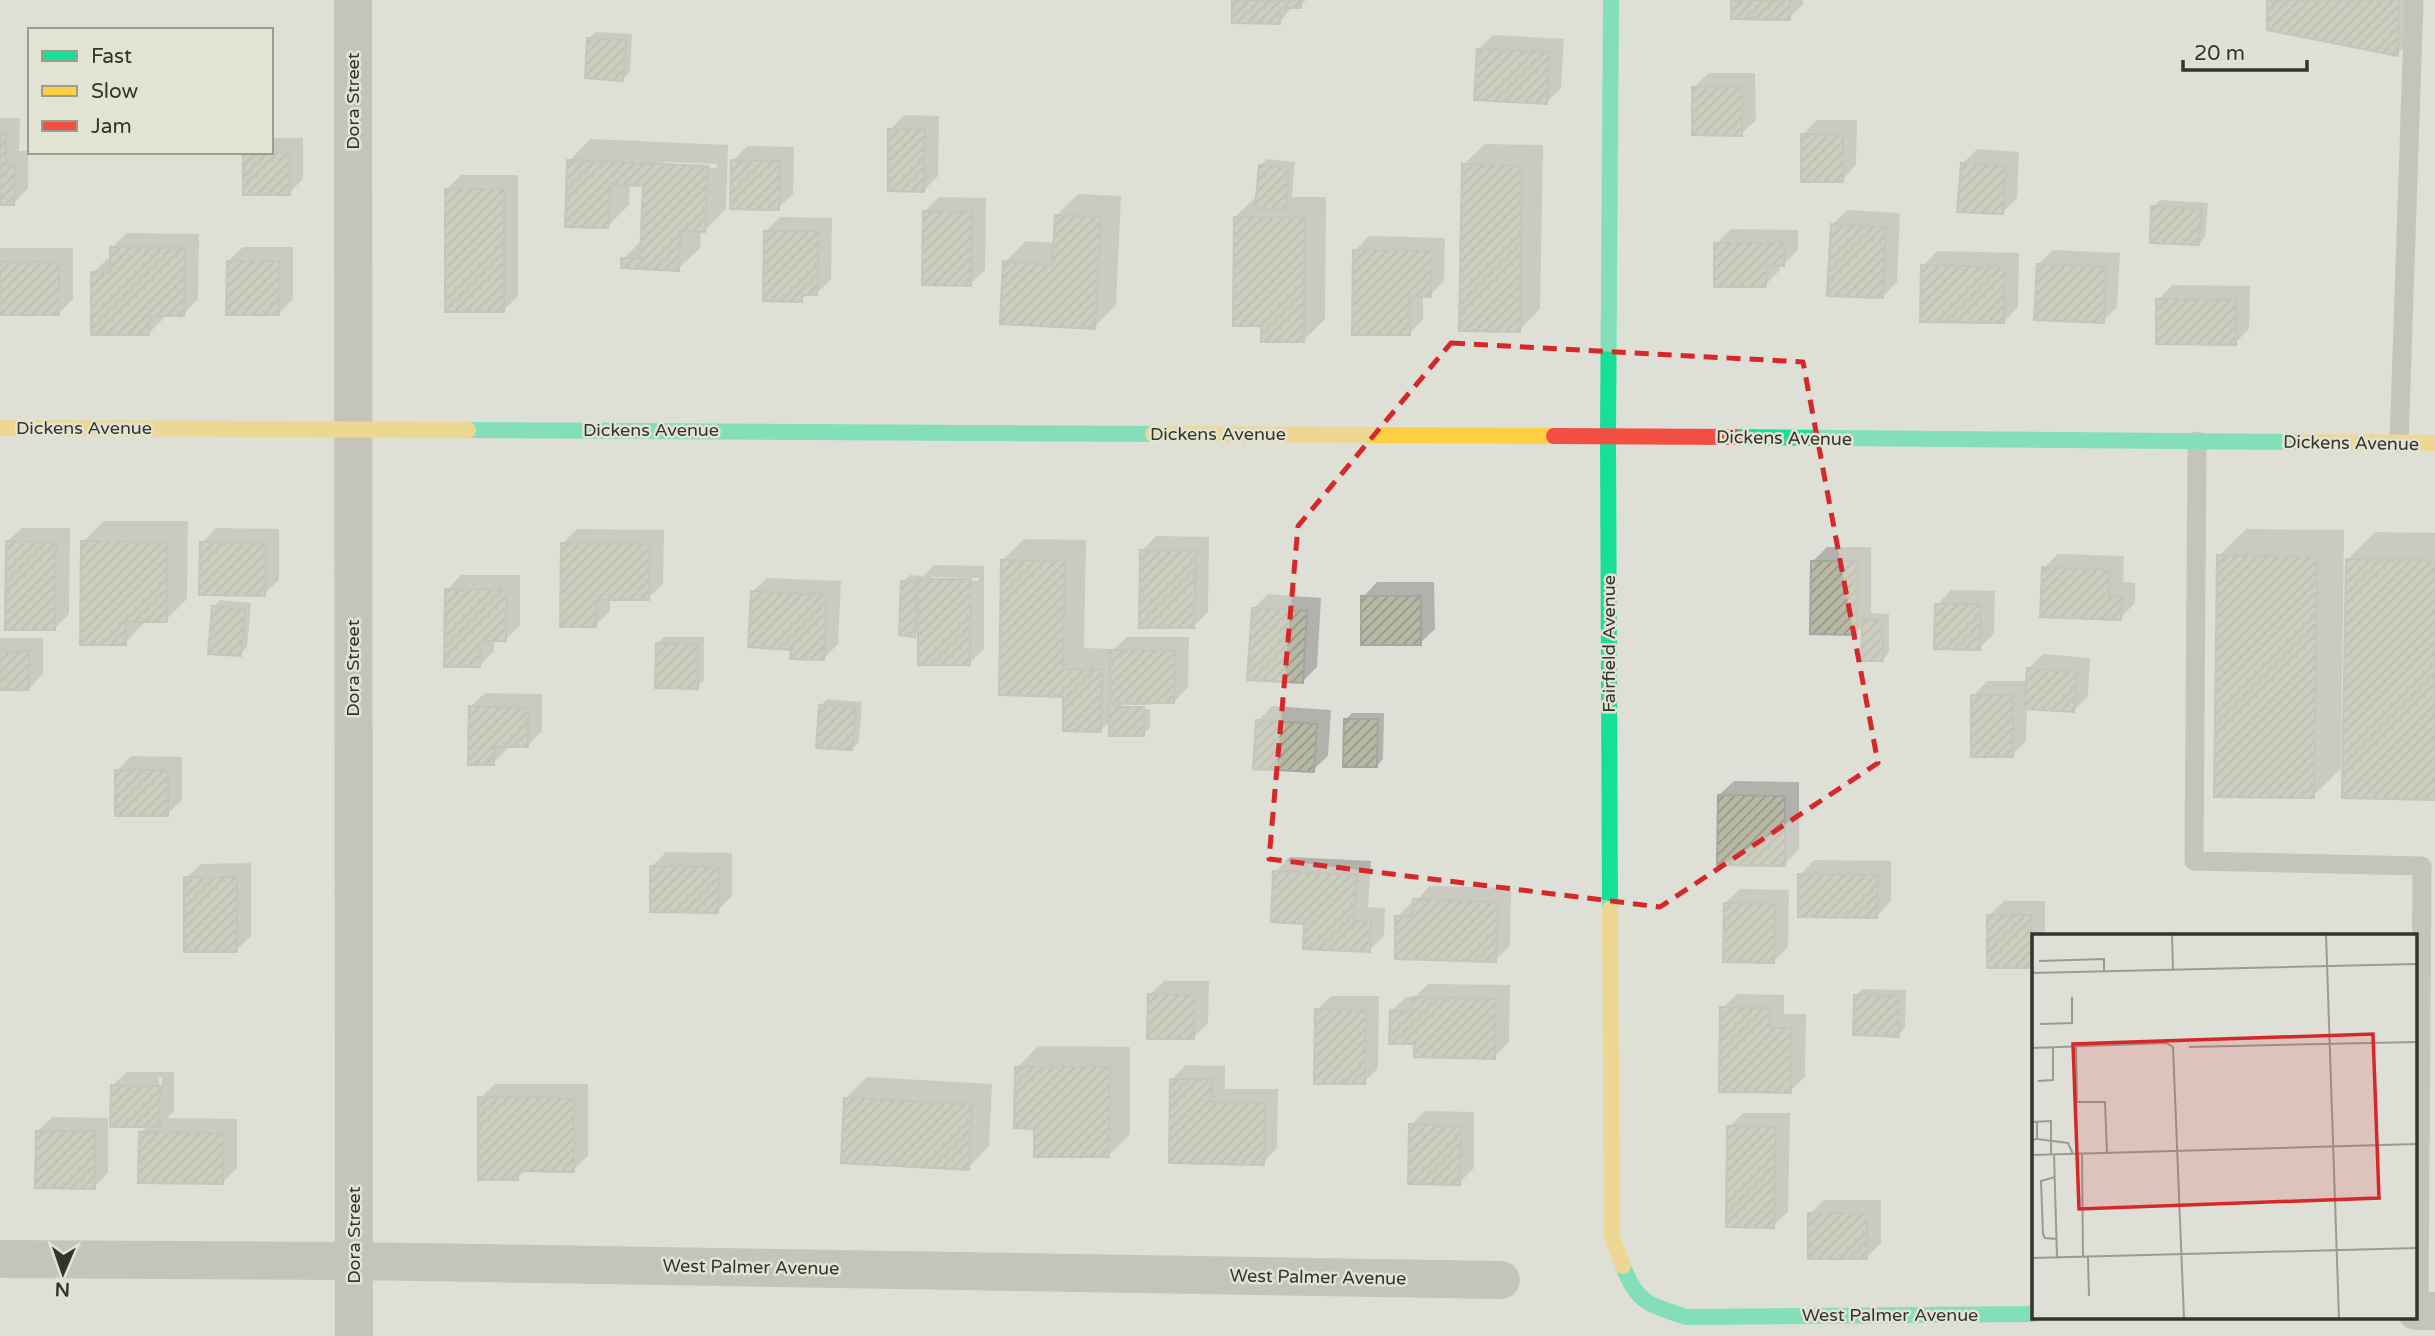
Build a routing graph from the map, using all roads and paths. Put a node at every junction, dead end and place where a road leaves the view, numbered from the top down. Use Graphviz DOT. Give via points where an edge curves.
graph roads {
  1 [pos="353,0"];
  2 [pos="1611,0"];
  3 [pos="2414,0"];
  4 [pos="0,428"];
  5 [pos="353,429"];
  6 [pos="1608,436"];
  7 [pos="2197,441"];
  8 [pos="2399,443"];
  9 [pos="2435,443"];
  10 [pos="0,1259"];
  11 [pos="354,1261"];
  12 [pos="1501,1280"];
  13 [pos="1630,1284"];
  14 [pos="2423,1311"];
  15 [pos="2032,1314"];
  16 [pos="354,1336"];
  1 -- 5 [label="street, Dora Street"];
  2 -- 6 [label="street, Fairfield Avenue"];
  3 -- 8 [label="lane"];
  4 -- 5 [label="street, Dickens Avenue"];
  5 -- 6 [label="street, Dickens Avenue"];
  5 -- 11 [label="street, Dora Street"];
  6 -- 7 [label="street, Dickens Avenue"];
  6 -- 13 [label="street, Fairfield Avenue" via="1612,1237"];
  7 -- 8 [label="street, Dickens Avenue"];
  7 -- 14 [label="lane" via="2194,860 2422,866"];
  8 -- 9 [label="street, Dickens Avenue"];
  10 -- 11 [label="street, West Palmer Avenue"];
  11 -- 12 [label="street, West Palmer Avenue"];
  11 -- 16 [label="street, Dora Street"];
  13 -- 15 [label="street, West Palmer Avenue" via="1644,1301 1686,1317"];
}
